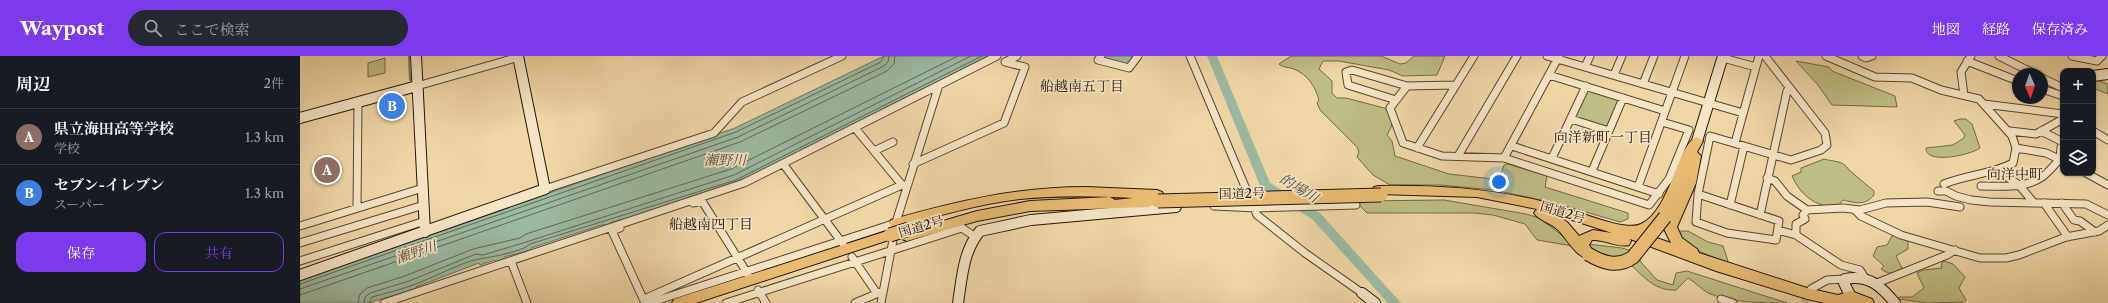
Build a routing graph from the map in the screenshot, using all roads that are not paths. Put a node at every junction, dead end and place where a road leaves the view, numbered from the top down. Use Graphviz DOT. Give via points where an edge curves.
graph roads {
  1 [pos="416,56"];
  2 [pos="518,56"];
  3 [pos="842,56"];
  4 [pos="997,56"];
  5 [pos="1017,56"];
  6 [pos="1101,56"];
  7 [pos="1138,56"];
  8 [pos="1190,56"];
  9 [pos="1474,56"];
  10 [pos="1517,56"];
  11 [pos="1547,56"];
  12 [pos="1590,56"];
  13 [pos="1622,56"];
  14 [pos="1654,56"];
  15 [pos="1685,56"];
  16 [pos="1759,56"];
  17 [pos="1765,56"];
  18 [pos="1826,56"];
  19 [pos="1862,56"];
  20 [pos="1872,56"];
  21 [pos="1999,56"];
  22 [pos="2072,56"];
  23 [pos="2093,56"];
  24 [pos="1558,57"];
  25 [pos="1723,57"];
  26 [pos="2101,58"];
  27 [pos="1969,59"];
  28 [pos="2108,62"];
  29 [pos="1585,67"];
  30 [pos="1756,67"];
  31 [pos="2023,68"];
  32 [pos="2108,74"];
  33 [pos="1549,75"];
  34 [pos="1614,75"];
  35 [pos="2096,76"];
  36 [pos="2012,77"];
  37 [pos="2048,81"];
  38 [pos="1643,84"];
  39 [pos="939,85"];
  40 [pos="1456,85"];
  41 [pos="417,86"];
  42 [pos="1407,86"];
  43 [pos="1586,86"];
  44 [pos="2060,87"];
  45 [pos="1790,89"];
  46 [pos="2048,91"];
  47 [pos="1672,92"];
  48 [pos="1964,95"];
  49 [pos="2060,95"];
  50 [pos="1623,98"];
  51 [pos="1396,100"];
  52 [pos="358,102"];
  53 [pos="1709,103"];
  54 [pos="1984,104"];
  55 [pos="1665,111"];
  56 [pos="1743,113"];
  57 [pos="2060,114"];
  58 [pos="300,118"];
  59 [pos="1571,119"];
  60 [pos="2060,121"];
  61 [pos="1662,122"];
  62 [pos="856,128"];
  63 [pos="1609,131"];
  64 [pos="2010,131"];
  65 [pos="2040,131"];
  66 [pos="2096,133"];
  67 [pos="2108,133"];
  68 [pos="2101,136"];
  69 [pos="2108,140"];
  70 [pos="1697,141"];
  71 [pos="2060,141"];
  72 [pos="893,142"];
  73 [pos="1735,144"];
  74 [pos="1512,146"];
  75 [pos="1744,146"];
  76 [pos="1417,148"];
  77 [pos="2016,148"];
  78 [pos="874,151"];
  79 [pos="1772,154"];
  80 [pos="1458,156"];
  81 [pos="1504,158"];
  82 [pos="1552,158"];
  83 [pos="2060,160"];
  84 [pos="2060,161"];
  85 [pos="784,164"];
  86 [pos="913,164"];
  87 [pos="1997,170"];
  88 [pos="1592,171"];
  89 [pos="2092,176"];
  90 [pos="1767,178"];
  91 [pos="1944,184"];
  92 [pos="904,185"];
  93 [pos="2019,185"];
  94 [pos="2108,185"];
  95 [pos="1981,186"];
  96 [pos="1638,187"];
  97 [pos="423,188"];
  98 [pos="545,189"];
  99 [pos="1938,191"];
  100 [pos="1380,193"];
  101 [pos="1659,194"];
  102 [pos="1698,194"];
  103 [pos="1951,195"];
  104 [pos="1471,197"];
  105 [pos="1128,199"];
  106 [pos="2034,203"];
  107 [pos="2044,203"];
  108 [pos="2062,203"];
  109 [pos="424,204"];
  110 [pos="1356,205"];
  111 [pos="1730,205"];
  112 [pos="1214,206"];
  113 [pos="672,207"];
  114 [pos="357,208"];
  115 [pos="1256,208"];
  116 [pos="1548,208"];
  117 [pos="1807,210"];
  118 [pos="1855,210"];
  119 [pos="1760,215"];
  120 [pos="2108,215"];
  121 [pos="638,218"];
  122 [pos="823,220"];
  123 [pos="2108,225"];
  124 [pos="300,226"];
  125 [pos="425,226"];
  126 [pos="962,228"];
  127 [pos="1778,230"];
  128 [pos="2095,232"];
  129 [pos="1796,235"];
  130 [pos="974,236"];
  131 [pos="2068,237"];
  132 [pos="892,238"];
  133 [pos="300,244"];
  134 [pos="843,244"];
  135 [pos="1955,250"];
  136 [pos="1588,254"];
  137 [pos="737,257"];
  138 [pos="1679,259"];
  139 [pos="854,260"];
  140 [pos="300,261"];
  141 [pos="511,261"];
  142 [pos="748,274"];
  143 [pos="300,275"];
  144 [pos="1746,276"];
  145 [pos="1865,278"];
  146 [pos="1845,279"];
  147 [pos="1877,283"];
  148 [pos="1811,289"];
  149 [pos="758,290"];
  150 [pos="880,292"];
  151 [pos="1362,293"];
  152 [pos="1721,299"];
  153 [pos="1851,300"];
  154 [pos="1893,300"];
  155 [pos="1820,301"];
  156 [pos="646,302"];
  157 [pos="384,303"];
  158 [pos="397,303"];
  159 [pos="408,303"];
  160 [pos="527,303"];
  161 [pos="679,303"];
  162 [pos="698,303"];
  163 [pos="726,303"];
  164 [pos="766,303"];
  165 [pos="854,303"];
  166 [pos="881,303"];
  167 [pos="958,303"];
  168 [pos="1375,303"];
  169 [pos="1733,303"];
  170 [pos="1867,303"];
  1 -- 41 [label="street"];
  2 -- 41 [label="street"];
  2 -- 98 [label="street"];
  3 -- 98 [label="street" via="742,102 714,133"];
  4 -- 39 [label="street"];
  5 -- 86 [label="street" via="1005,62 1025,67 1004,123"];
  6 -- 7 [label="street" via="1098,60 1129,68"];
  8 -- 115 [label="street"];
  9 -- 40 [label="street"];
  10 -- 80 [label="street"];
  11 -- 24 [label="street"];
  12 -- 29 [label="street"];
  13 -- 34 [label="street"];
  14 -- 38 [label="street"];
  15 -- 47 [label="street"];
  16 -- 30 [label="street"];
  17 -- 45 [label="street"];
  18 -- 48 [label="street" via="1875,77 1912,78 1941,90"];
  19 -- 20 [label="street"];
  21 -- 31 [label="street"];
  22 -- 26 [label="street" via="2097,61"];
  23 -- 26 [label="street"];
  24 -- 29 [label="street"];
  24 -- 33 [label="street"];
  25 -- 30 [label="street"];
  25 -- 53 [label="street"];
  26 -- 28 [label="street"];
  27 -- 36 [label="street"];
  27 -- 48 [label="street" via="1961,76"];
  29 -- 34 [label="street"];
  30 -- 56 [label="street"];
  32 -- 35 [label="street"];
  33 -- 43 [label="street"];
  33 -- 74 [label="street"];
  34 -- 38 [label="street"];
  37 -- 44 [label="street"];
  38 -- 47 [label="street"];
  39 -- 62 [label="street"];
  39 -- 86 [label="street"];
  40 -- 42 [label="street"];
  40 -- 76 [label="street"];
  41 -- 52 [label="street"];
  41 -- 97 [label="street"];
  42 -- 51 [label="street"];
  42 -- 51 [label="street" via="1352,70 1346,72 1348,85"];
  43 -- 50 [label="street"];
  43 -- 59 [label="street"];
  45 -- 79 [label="street" via="1787,90"];
  45 -- 79 [label="street" via="1825,133 1827,145 1821,150 1791,160"];
  46 -- 49 [label="street"];
  47 -- 53 [label="street"];
  47 -- 55 [label="street"];
  48 -- 54 [label="street" via="1979,98"];
  50 -- 55 [label="street"];
  50 -- 63 [label="street"];
  51 -- 76 [label="street" via="1390,108 1403,143"];
  52 -- 58 [label="street"];
  52 -- 114 [label="street"];
  53 -- 56 [label="street"];
  53 -- 70 [label="street"];
  54 -- 57 [label="street"];
  54 -- 64 [label="street"];
  55 -- 61 [label="street"];
  56 -- 73 [label="street"];
  59 -- 63 [label="street"];
  59 -- 82 [label="street"];
  60 -- 65 [label="street"];
  61 -- 96 [label="street"];
  61 -- 101 [label="street" via="1689,130 1671,176"];
  62 -- 78 [label="street"];
  62 -- 85 [label="street"];
  63 -- 88 [label="street"];
  64 -- 65 [label="street" via="2036,134"];
  64 -- 77 [label="street"];
  65 -- 71 [label="street"];
  66 -- 68 [label="street"];
  67 -- 68 [label="street"];
  68 -- 69 [label="street"];
  70 -- 116 [label="highway" via="1669,203 1654,222 1644,229 1621,229"];
  70 -- 136 [label="highway, bridge" via="1679,192 1665,218 1633,257 1617,264"];
  70 -- 144 [label="highway" via="1689,183 1672,220 1671,230 1677,241 1696,255"];
  72 -- 78 [label="street"];
  73 -- 75 [label="street"];
  73 -- 102 [label="street" via="1710,136"];
  74 -- 81 [label="street"];
  74 -- 82 [label="street"];
  75 -- 79 [label="street"];
  75 -- 111 [label="street"];
  76 -- 80 [label="street" via="1442,156"];
  77 -- 83 [label="street" via="2038,151"];
  77 -- 87 [label="street" via="2013,163"];
  78 -- 92 [label="street"];
  79 -- 90 [label="street"];
  80 -- 81 [label="street"];
  81 -- 101 [label="street" via="1648,205"];
  82 -- 88 [label="street"];
  84 -- 93 [label="street" via="2043,176 2031,183"];
  85 -- 113 [label="street" via="744,183"];
  85 -- 122 [label="street"];
  86 -- 92 [label="street"];
  87 -- 91 [label="street" via="1962,177"];
  87 -- 93 [label="street"];
  88 -- 96 [label="street"];
  89 -- 94 [label="street"];
  90 -- 117 [label="street" via="1775,181 1787,196"];
  90 -- 119 [label="street"];
  92 -- 122 [label="street"];
  92 -- 132 [label="street"];
  93 -- 95 [label="street"];
  93 -- 106 [label="street"];
  96 -- 101 [label="street"];
  97 -- 109 [label="street"];
  97 -- 114 [label="street"];
  98 -- 125 [label="street"];
  99 -- 103 [label="street" via="1946,191"];
  100 -- 104 [label="highway, 国道2号"];
  100 -- 105 [label="highway, 国道2号, bridge"];
  100 -- 116 [label="highway, 国道2号" via="1430,190 1468,192"];
  102 -- 111 [label="street"];
  102 -- 127 [label="street" via="1696,222 1727,233 1776,240"];
  103 -- 106 [label="street" via="1992,202"];
  103 -- 118 [label="street" via="1957,206 1927,202 1886,203 1869,209"];
  104 -- 136 [label="highway" via="1551,217 1563,224"];
  104 -- 138 [label="highway, 国道2号" via="1509,203 1561,217"];
  105 -- 126 [label="highway"];
  105 -- 132 [label="highway, 国道2号" via="1030,206 908,232"];
  105 -- 132 [label="highway" via="1063,192 1006,197 954,206"];
  106 -- 107 [label="street"];
  107 -- 108 [label="street"];
  107 -- 131 [label="street"];
  108 -- 120 [label="street" via="2085,204"];
  108 -- 128 [label="street" via="2074,220 2080,221"];
  109 -- 125 [label="street"];
  109 -- 133 [label="street"];
  110 -- 115 [label="street"];
  111 -- 119 [label="street"];
  112 -- 115 [label="street"];
  112 -- 130 [label="street" via="1162,207 1031,220 990,228"];
  113 -- 121 [label="street"];
  113 -- 137 [label="street" via="702,201"];
  114 -- 124 [label="street"];
  115 -- 151 [label="street" via="1257,215"];
  116 -- 144 [label="highway, 国道2号"];
  117 -- 118 [label="street"];
  117 -- 129 [label="street" via="1803,215 1805,219 1796,224"];
  118 -- 135 [label="street" via="1861,216 1896,233"];
  119 -- 127 [label="street" via="1779,221"];
  121 -- 141 [label="street"];
  121 -- 156 [label="street" via="636,222 612,231"];
  122 -- 134 [label="street"];
  122 -- 137 [label="street"];
  123 -- 128 [label="street"];
  125 -- 140 [label="street"];
  125 -- 143 [label="street"];
  126 -- 130 [label="street"];
  126 -- 132 [label="street"];
  127 -- 129 [label="street"];
  128 -- 131 [label="street"];
  129 -- 145 [label="street" via="1841,265 1860,270"];
  130 -- 167 [label="street" via="969,245"];
  131 -- 135 [label="street" via="2006,258 1980,258"];
  132 -- 134 [label="street"];
  132 -- 139 [label="street"];
  132 -- 150 [label="street"];
  132 -- 161 [label="highway, 国道2号"];
  132 -- 162 [label="highway, 国道2号"];
  134 -- 142 [label="street"];
  135 -- 147 [label="street"];
  136 -- 138 [label="highway" via="1582,246 1584,239 1596,235"];
  137 -- 142 [label="street"];
  137 -- 156 [label="street"];
  138 -- 155 [label="highway, 国道2号" via="1773,291"];
  139 -- 149 [label="street"];
  139 -- 150 [label="street"];
  141 -- 157 [label="street"];
  141 -- 160 [label="street"];
  142 -- 156 [label="street"];
  144 -- 155 [label="highway, 国道2号"];
  145 -- 146 [label="street"];
  145 -- 147 [label="street"];
  146 -- 148 [label="street" via="1818,283"];
  146 -- 153 [label="street" via="1844,283"];
  147 -- 154 [label="street"];
  149 -- 163 [label="street"];
  149 -- 164 [label="street"];
  150 -- 165 [label="street"];
  150 -- 166 [label="street"];
  151 -- 168 [label="street"];
  152 -- 169 [label="street"];
  153 -- 155 [label="highway"];
  153 -- 170 [label="highway"];
  158 -- 159 [label="street" via="407,300"];
}
